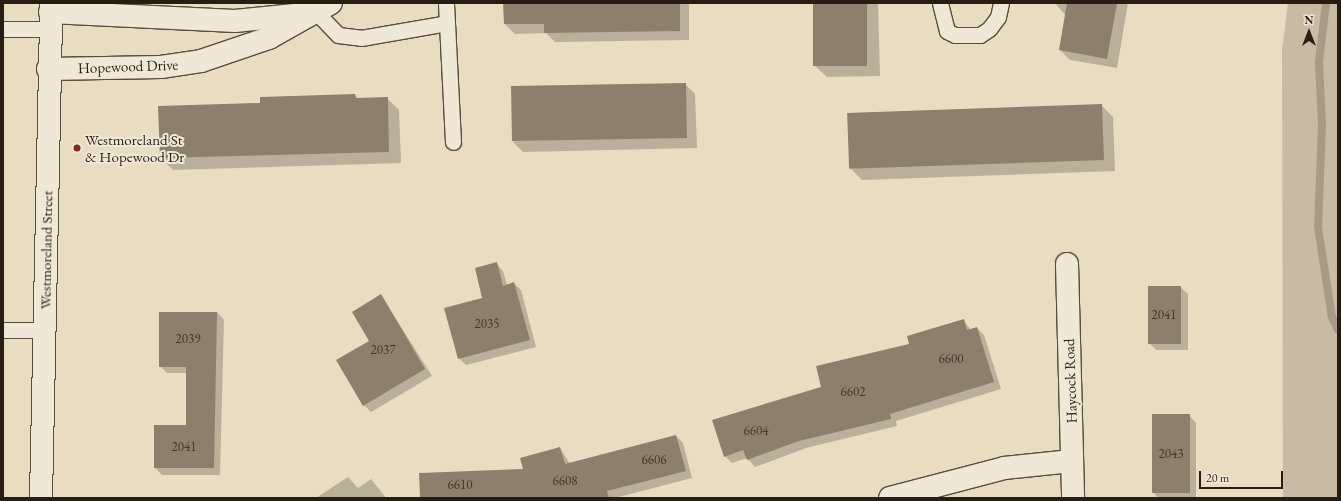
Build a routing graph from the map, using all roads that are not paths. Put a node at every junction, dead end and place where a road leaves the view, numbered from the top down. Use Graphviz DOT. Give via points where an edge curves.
graph roads {
  1 [pos="446,3"];
  2 [pos="940,3"];
  3 [pos="1001,3"];
  4 [pos="320,6"];
  5 [pos="50,15"];
  6 [pos="447,23"];
  7 [pos="3,28"];
  8 [pos="48,69"];
  9 [pos="453,142"];
  10 [pos="1067,264"];
  11 [pos="3,330"];
  12 [pos="44,330"];
  13 [pos="1072,461"];
  14 [pos="41,498"];
  15 [pos="890,498"];
  16 [pos="1073,498"];
  1 -- 6 [label="lane"];
  2 -- 3 [label="lane" via="947,31 955,36 980,34 990,29 998,17"];
  4 -- 5 [label="street" via="235,21"];
  4 -- 6 [label="lane" via="338,34 348,38"];
  4 -- 8 [label="street, Hopewood Drive" via="268,38 195,62 160,68"];
  5 -- 7 [label="lane"];
  5 -- 8 [label="street, Westmoreland Street"];
  6 -- 9 [label="lane"];
  8 -- 12 [label="street, Westmoreland Street"];
  10 -- 13 [label="street, Haycock Road"];
  11 -- 12 [label="lane"];
  12 -- 14 [label="street, Westmoreland Street"];
  13 -- 15 [label="street" via="1004,468"];
  13 -- 16 [label="street, Haycock Road"];
}
